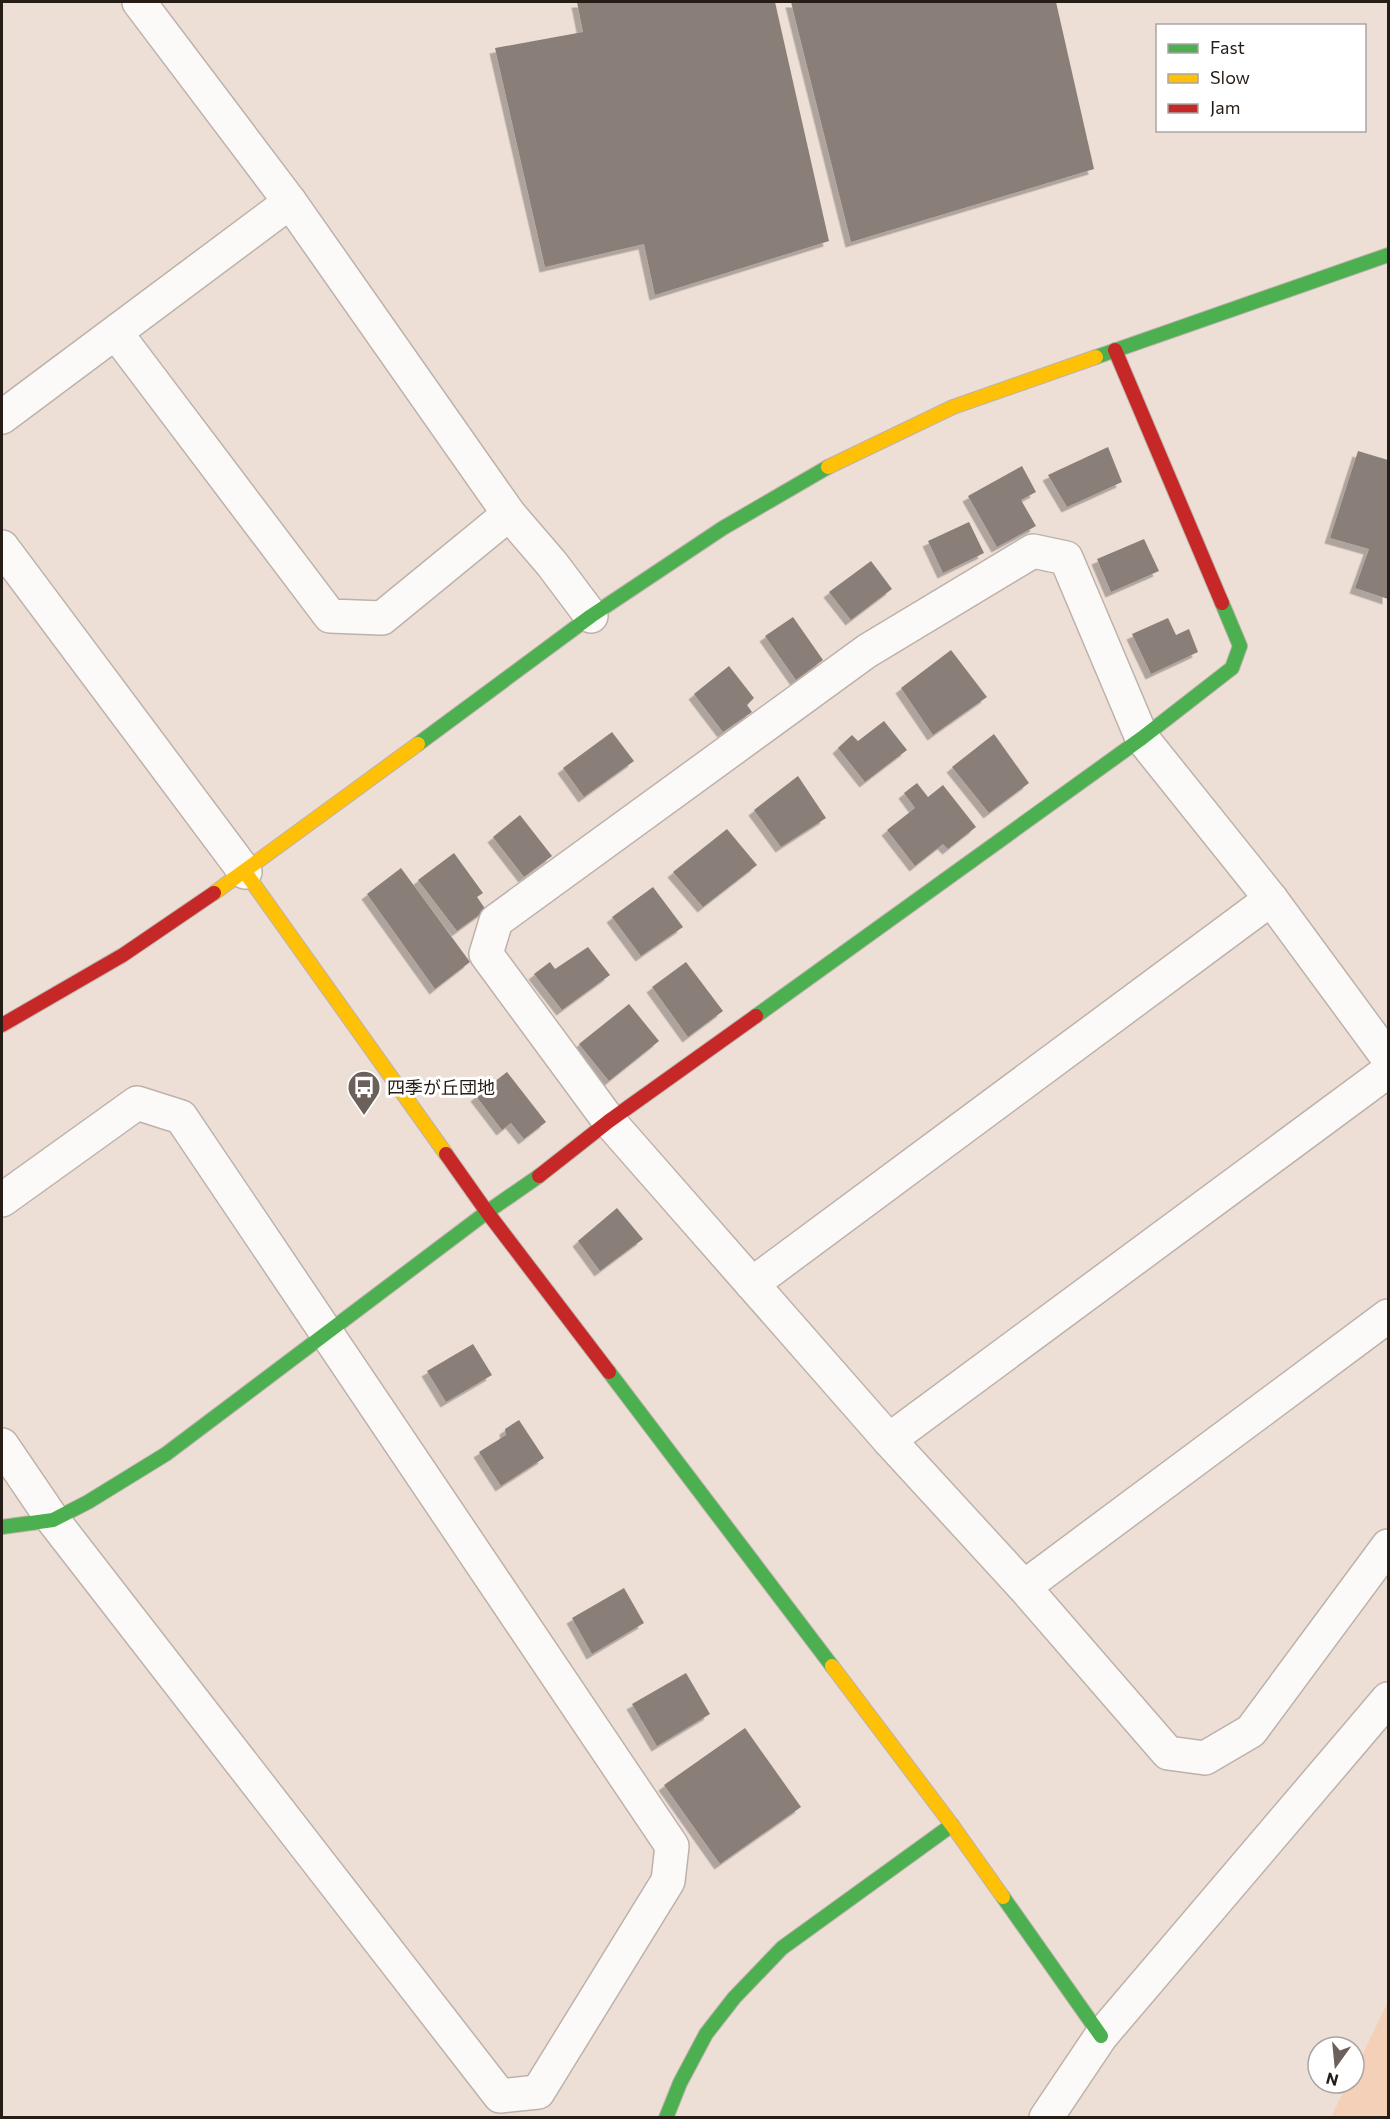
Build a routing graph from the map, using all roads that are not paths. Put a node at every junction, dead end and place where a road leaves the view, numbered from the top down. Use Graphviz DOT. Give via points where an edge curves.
graph roads {
  1 [pos="139,2"];
  2 [pos="290,202"];
  3 [pos="1389,255"];
  4 [pos="116,333"];
  5 [pos="1115,350"];
  6 [pos="2,417"];
  7 [pos="509,514"];
  8 [pos="2,547"];
  9 [pos="591,616"];
  10 [pos="1142,738"];
  11 [pos="245,872"];
  12 [pos="1271,899"];
  13 [pos="2,1025"];
  14 [pos="1389,1058"];
  15 [pos="1389,1071"];
  16 [pos="609,1121"];
  17 [pos="2,1200"];
  18 [pos="487,1212"];
  19 [pos="752,1284"];
  20 [pos="1383,1330"];
  21 [pos="326,1334"];
  22 [pos="889,1440"];
  23 [pos="2,1445"];
  24 [pos="53,1520"];
  25 [pos="2,1527"];
  26 [pos="1389,1546"];
  27 [pos="1024,1587"];
  28 [pos="1389,1698"];
  29 [pos="952,1825"];
  30 [pos="1101,2036"];
  31 [pos="666,2118"];
  32 [pos="1046,2118"];
  1 -- 2 [label="street"];
  2 -- 4 [label="street"];
  2 -- 7 [label="street"];
  3 -- 5 [label="street"];
  4 -- 6 [label="street"];
  4 -- 7 [label="street" via="330,616 382,618"];
  5 -- 9 [label="street" via="954,407 836,462 723,528"];
  5 -- 10 [label="street" via="1240,646 1232,668"];
  7 -- 9 [label="street"];
  8 -- 11 [label="street"];
  9 -- 11 [label="street"];
  10 -- 12 [label="street"];
  10 -- 16 [label="street"];
  10 -- 16 [label="street" via="1066,558 1033,551 867,651 496,921 486,954"];
  11 -- 13 [label="street" via="123,955"];
  11 -- 18 [label="street"];
  12 -- 14 [label="street"];
  12 -- 19 [label="street"];
  15 -- 22 [label="street"];
  16 -- 18 [label="street"];
  16 -- 19 [label="street"];
  17 -- 21 [label="street" via="137,1103 181,1117"];
  18 -- 21 [label="street"];
  18 -- 29 [label="street"];
  19 -- 22 [label="street"];
  20 -- 27 [label="street"];
  21 -- 24 [label="street" via="166,1454"];
  21 -- 24 [label="street" via="672,1846 668,1881 538,2092 500,2096"];
  22 -- 27 [label="street"];
  23 -- 24 [label="street"];
  24 -- 25 [label="street"];
  26 -- 27 [label="street" via="1251,1731 1205,1758 1168,1753"];
  28 -- 30 [label="street"];
  29 -- 30 [label="street"];
  29 -- 31 [label="street" via="782,1947 706,2034"];
  30 -- 32 [label="street"];
}
